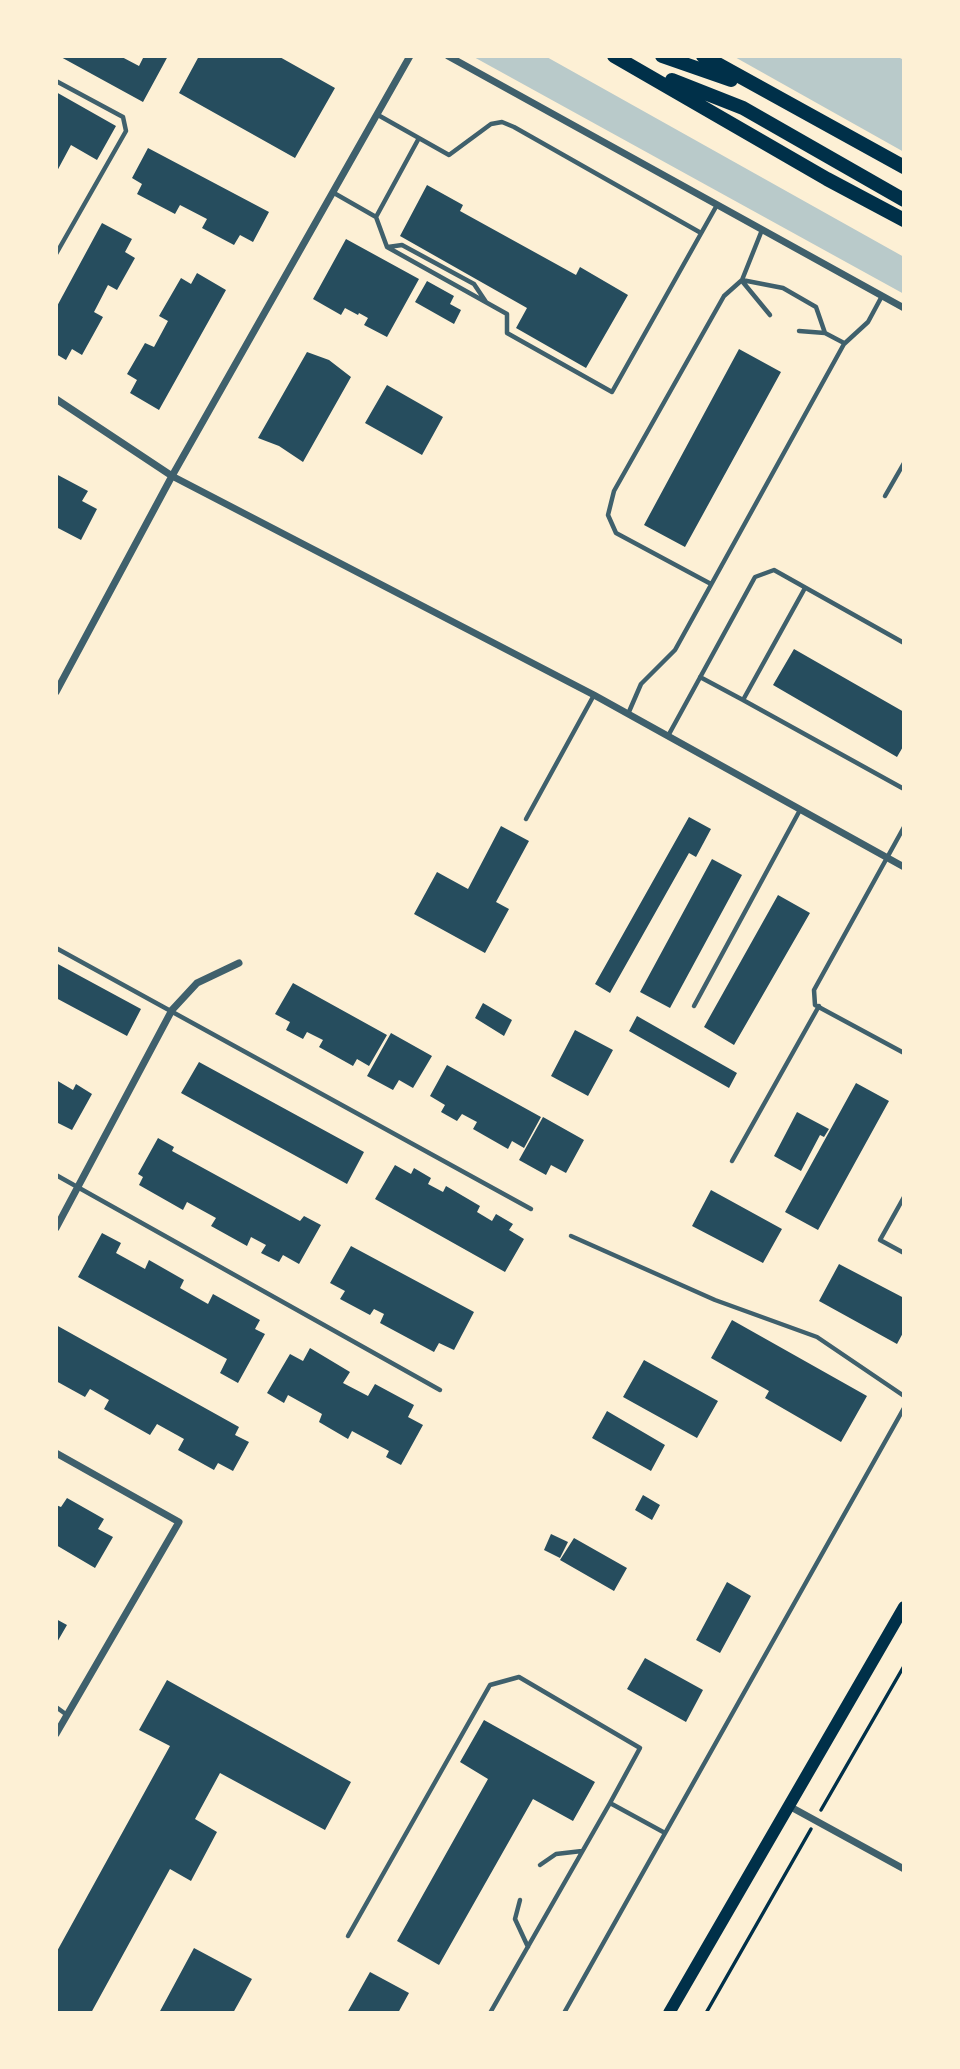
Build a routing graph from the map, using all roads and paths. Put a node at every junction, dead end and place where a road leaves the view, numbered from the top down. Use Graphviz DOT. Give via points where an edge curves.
graph roads {
  1 [pos="410,56"];
  2 [pos="448,56"];
  3 [pos="614,56"];
  4 [pos="662,56"];
  5 [pos="703,56"];
  6 [pos="628,63"];
  7 [pos="56,81"];
  8 [pos="769,93"];
  9 [pos="378,116"];
  10 [pos="419,138"];
  11 [pos="904,167"];
  12 [pos="334,193"];
  13 [pos="904,201"];
  14 [pos="717,205"];
  15 [pos="376,217"];
  16 [pos="904,220"];
  17 [pos="762,230"];
  18 [pos="701,233"];
  19 [pos="387,247"];
  20 [pos="56,254"];
  21 [pos="742,280"];
  22 [pos="882,296"];
  23 [pos="487,303"];
  24 [pos="904,308"];
  25 [pos="770,315"];
  26 [pos="799,331"];
  27 [pos="825,333"];
  28 [pos="844,344"];
  29 [pos="56,399"];
  30 [pos="904,463"];
  31 [pos="172,476"];
  32 [pos="885,496"];
  33 [pos="711,584"];
  34 [pos="805,588"];
  35 [pos="904,643"];
  36 [pos="700,677"];
  37 [pos="56,692"];
  38 [pos="594,695"];
  39 [pos="743,700"];
  40 [pos="628,713"];
  41 [pos="668,736"];
  42 [pos="904,789"];
  43 [pos="801,809"];
  44 [pos="526,819"];
  45 [pos="904,827"];
  46 [pos="887,857"];
  47 [pos="904,867"];
  48 [pos="56,948"];
  49 [pos="239,963"];
  50 [pos="694,1006"];
  51 [pos="819,1006"];
  52 [pos="172,1010"];
  53 [pos="904,1053"];
  54 [pos="732,1160"];
  55 [pos="56,1175"];
  56 [pos="78,1186"];
  57 [pos="904,1197"];
  58 [pos="531,1209"];
  59 [pos="56,1228"];
  60 [pos="571,1237"];
  61 [pos="904,1253"];
  62 [pos="440,1390"];
  63 [pos="904,1396"];
  64 [pos="904,1408"];
  65 [pos="56,1453"];
  66 [pos="904,1607"];
  67 [pos="904,1666"];
  68 [pos="56,1707"];
  69 [pos="67,1714"];
  70 [pos="56,1734"];
  71 [pos="828,1800"];
  72 [pos="610,1803"];
  73 [pos="789,1806"];
  74 [pos="665,1833"];
  75 [pos="808,1834"];
  76 [pos="583,1851"];
  77 [pos="540,1865"];
  78 [pos="904,1869"];
  79 [pos="520,1900"];
  80 [pos="348,1936"];
  81 [pos="528,1947"];
  82 [pos="490,2013"];
  83 [pos="564,2013"];
  84 [pos="669,2013"];
  85 [pos="706,2013"];
  1 -- 9 [label="street"];
  2 -- 14 [label="street"];
  3 -- 6 [label="highway"];
  4 -- 8 [label="highway"];
  5 -- 8 [label="highway"];
  6 -- 13 [label="highway" via="743,108"];
  6 -- 16 [label="highway"];
  7 -- 20 [label="lane" via="122,117 126,131"];
  8 -- 11 [label="highway"];
  9 -- 10 [label="lane"];
  9 -- 12 [label="street"];
  10 -- 15 [label="lane"];
  10 -- 18 [label="lane" via="449,155 491,124 502,122"];
  12 -- 15 [label="lane"];
  12 -- 31 [label="street"];
  14 -- 17 [label="street"];
  14 -- 18 [label="lane"];
  15 -- 19 [label="lane"];
  17 -- 21 [label="lane"];
  17 -- 22 [label="street"];
  18 -- 23 [label="lane" via="612,392 506,333 507,314"];
  19 -- 23 [label="lane"];
  19 -- 23 [label="lane" via="402,245 474,284"];
  21 -- 25 [label="lane"];
  21 -- 27 [label="lane" via="783,288 816,307"];
  21 -- 33 [label="lane" via="724,296 614,491 608,515 616,533"];
  22 -- 24 [label="street"];
  22 -- 28 [label="lane" via="868,322"];
  26 -- 27 [label="lane"];
  27 -- 28 [label="lane"];
  28 -- 33 [label="lane"];
  29 -- 31 [label="street"];
  30 -- 32 [label="lane"];
  31 -- 37 [label="street"];
  31 -- 38 [label="street"];
  33 -- 40 [label="lane" via="675,650 641,684"];
  34 -- 35 [label="lane"];
  34 -- 36 [label="lane" via="774,570 755,578"];
  34 -- 39 [label="lane"];
  36 -- 39 [label="lane"];
  36 -- 41 [label="lane"];
  38 -- 40 [label="street"];
  38 -- 44 [label="lane"];
  39 -- 42 [label="lane"];
  40 -- 41 [label="street"];
  41 -- 43 [label="street"];
  43 -- 46 [label="street"];
  43 -- 50 [label="lane"];
  45 -- 46 [label="lane"];
  46 -- 47 [label="street"];
  46 -- 51 [label="lane" via="814,990 815,1005"];
  48 -- 52 [label="lane"];
  49 -- 52 [label="street" via="197,983"];
  51 -- 53 [label="lane"];
  51 -- 54 [label="lane"];
  52 -- 56 [label="street"];
  52 -- 58 [label="lane"];
  55 -- 56 [label="lane"];
  56 -- 59 [label="street"];
  56 -- 62 [label="lane"];
  57 -- 61 [label="lane" via="880,1240"];
  60 -- 63 [label="lane" via="715,1300 817,1337"];
  64 -- 74 [label="lane"];
  65 -- 69 [label="street" via="180,1522"];
  66 -- 73 [label="main road"];
  67 -- 71 [label="path"];
  68 -- 69 [label="lane"];
  69 -- 70 [label="street"];
  72 -- 74 [label="lane"];
  72 -- 76 [label="lane"];
  72 -- 80 [label="lane" via="640,1748 519,1677 490,1685"];
  73 -- 78 [label="street"];
  73 -- 84 [label="main road"];
  74 -- 83 [label="lane"];
  75 -- 85 [label="path"];
  76 -- 77 [label="lane" via="556,1854"];
  76 -- 81 [label="lane"];
  79 -- 81 [label="lane" via="515,1919"];
  81 -- 82 [label="lane"];
}
